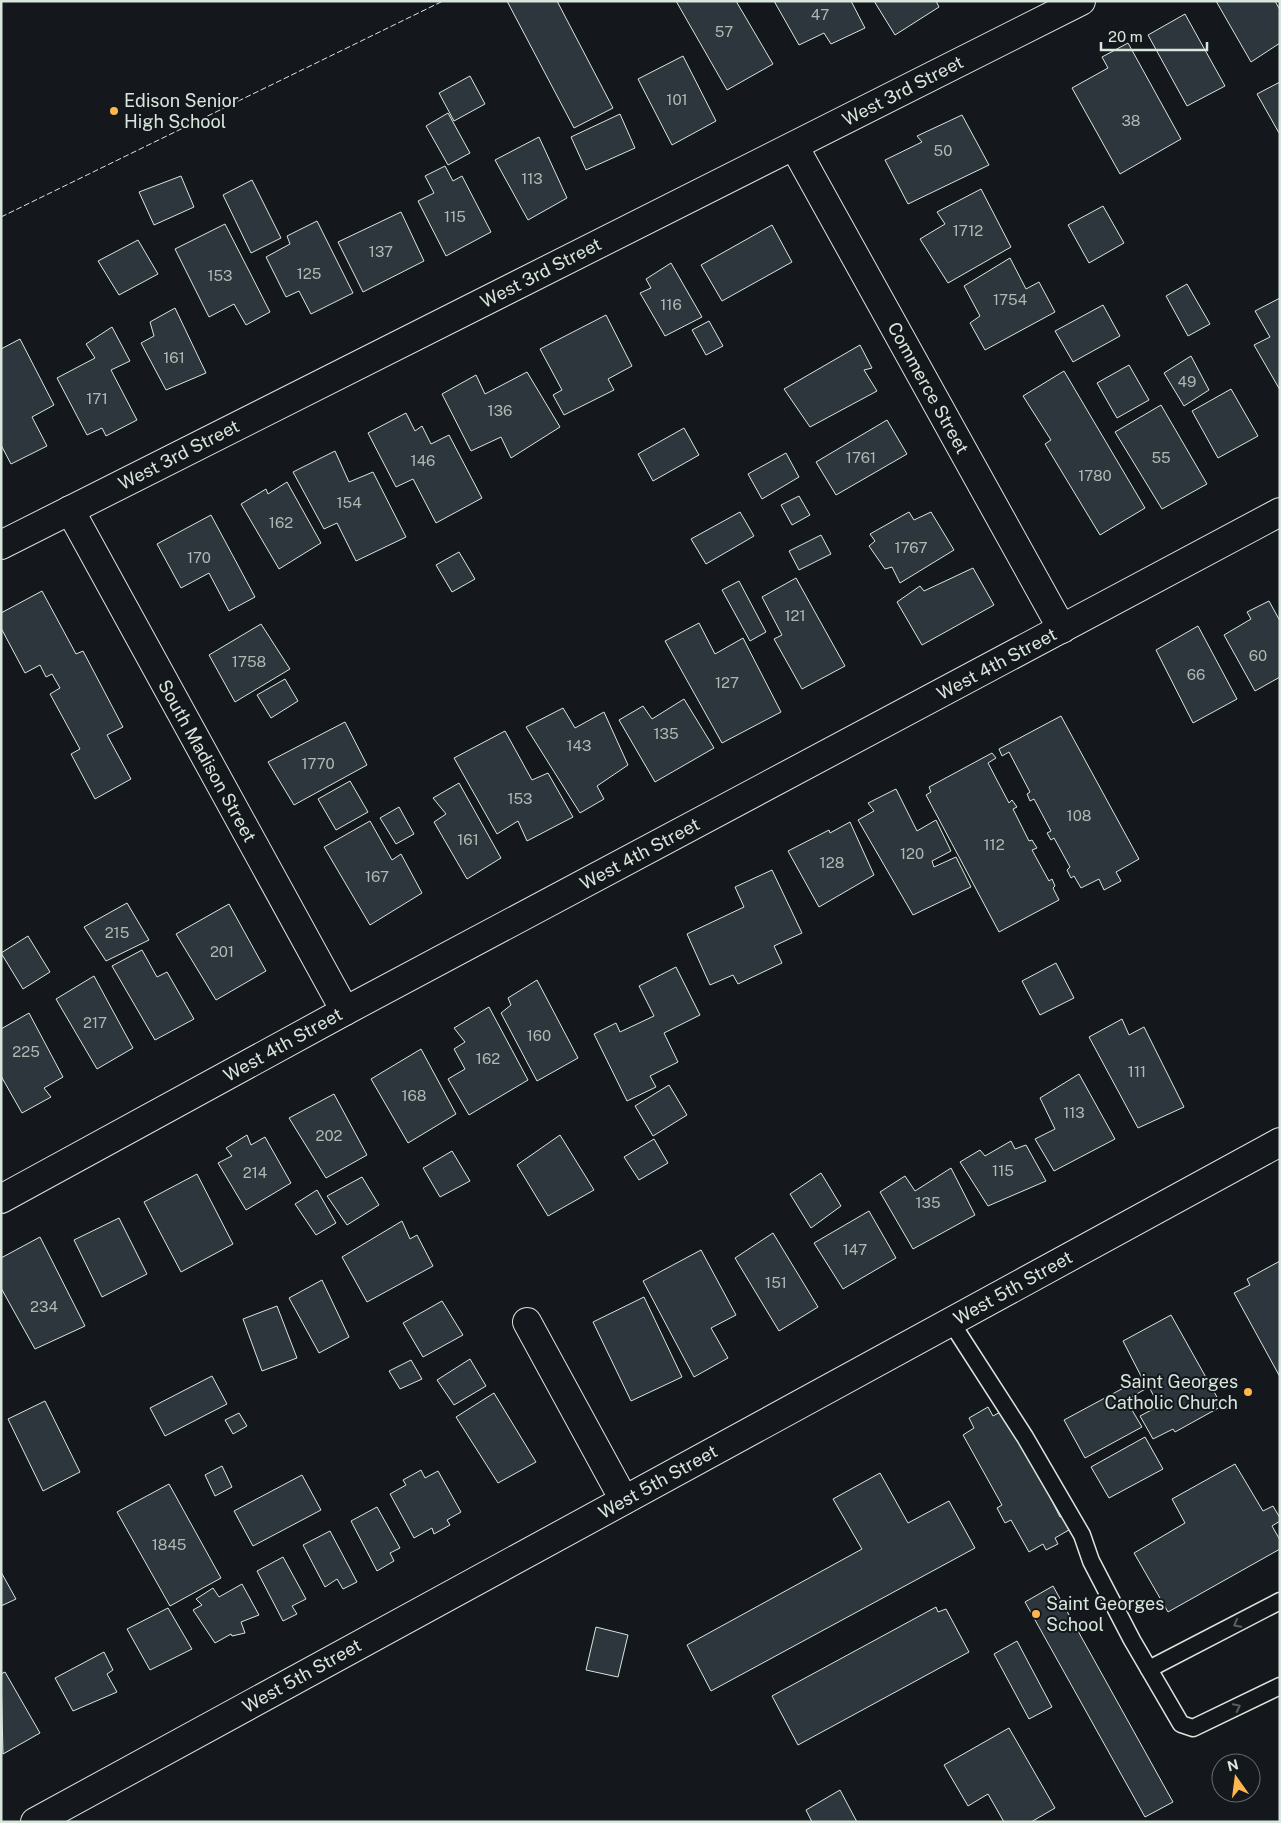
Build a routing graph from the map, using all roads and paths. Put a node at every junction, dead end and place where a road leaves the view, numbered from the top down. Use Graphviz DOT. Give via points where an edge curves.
graph roads {
  1 [pos="1081,1"];
  2 [pos="794,146"];
  3 [pos="70,510"];
  4 [pos="1280,512"];
  5 [pos="1,545"];
  6 [pos="1062,629"];
  7 [pos="345,1011"];
  8 [pos="1280,1142"];
  9 [pos="1,1199"];
  10 [pos="527,1322"];
  11 [pos="951,1322"];
  12 [pos="624,1500"];
  13 [pos="1280,1601"];
  14 [pos="1149,1669"];
  15 [pos="1280,1686"];
  16 [pos="35,1822"];
  1 -- 2 [label="street, West 3rd Street"];
  2 -- 3 [label="street, West 3rd Street"];
  2 -- 6 [label="street, Commerce Street"];
  3 -- 5 [label="street, West 3rd Street"];
  3 -- 7 [label="street, South Madison Street"];
  4 -- 6 [label="street, West 4th Street"];
  6 -- 7 [label="street, West 4th Street"];
  7 -- 9 [label="street, West 4th Street"];
  8 -- 11 [label="street, West 5th Street"];
  10 -- 12 [label="street"];
  11 -- 12 [label="street, West 5th Street"];
  11 -- 14 [label="lane" via="1025,1437 1082,1535 1091,1561"];
  12 -- 16 [label="street, West 5th Street"];
  13 -- 14 [label="lane, one-way"];
  14 -- 15 [label="lane, one-way" via="1181,1724 1194,1728"];
}
